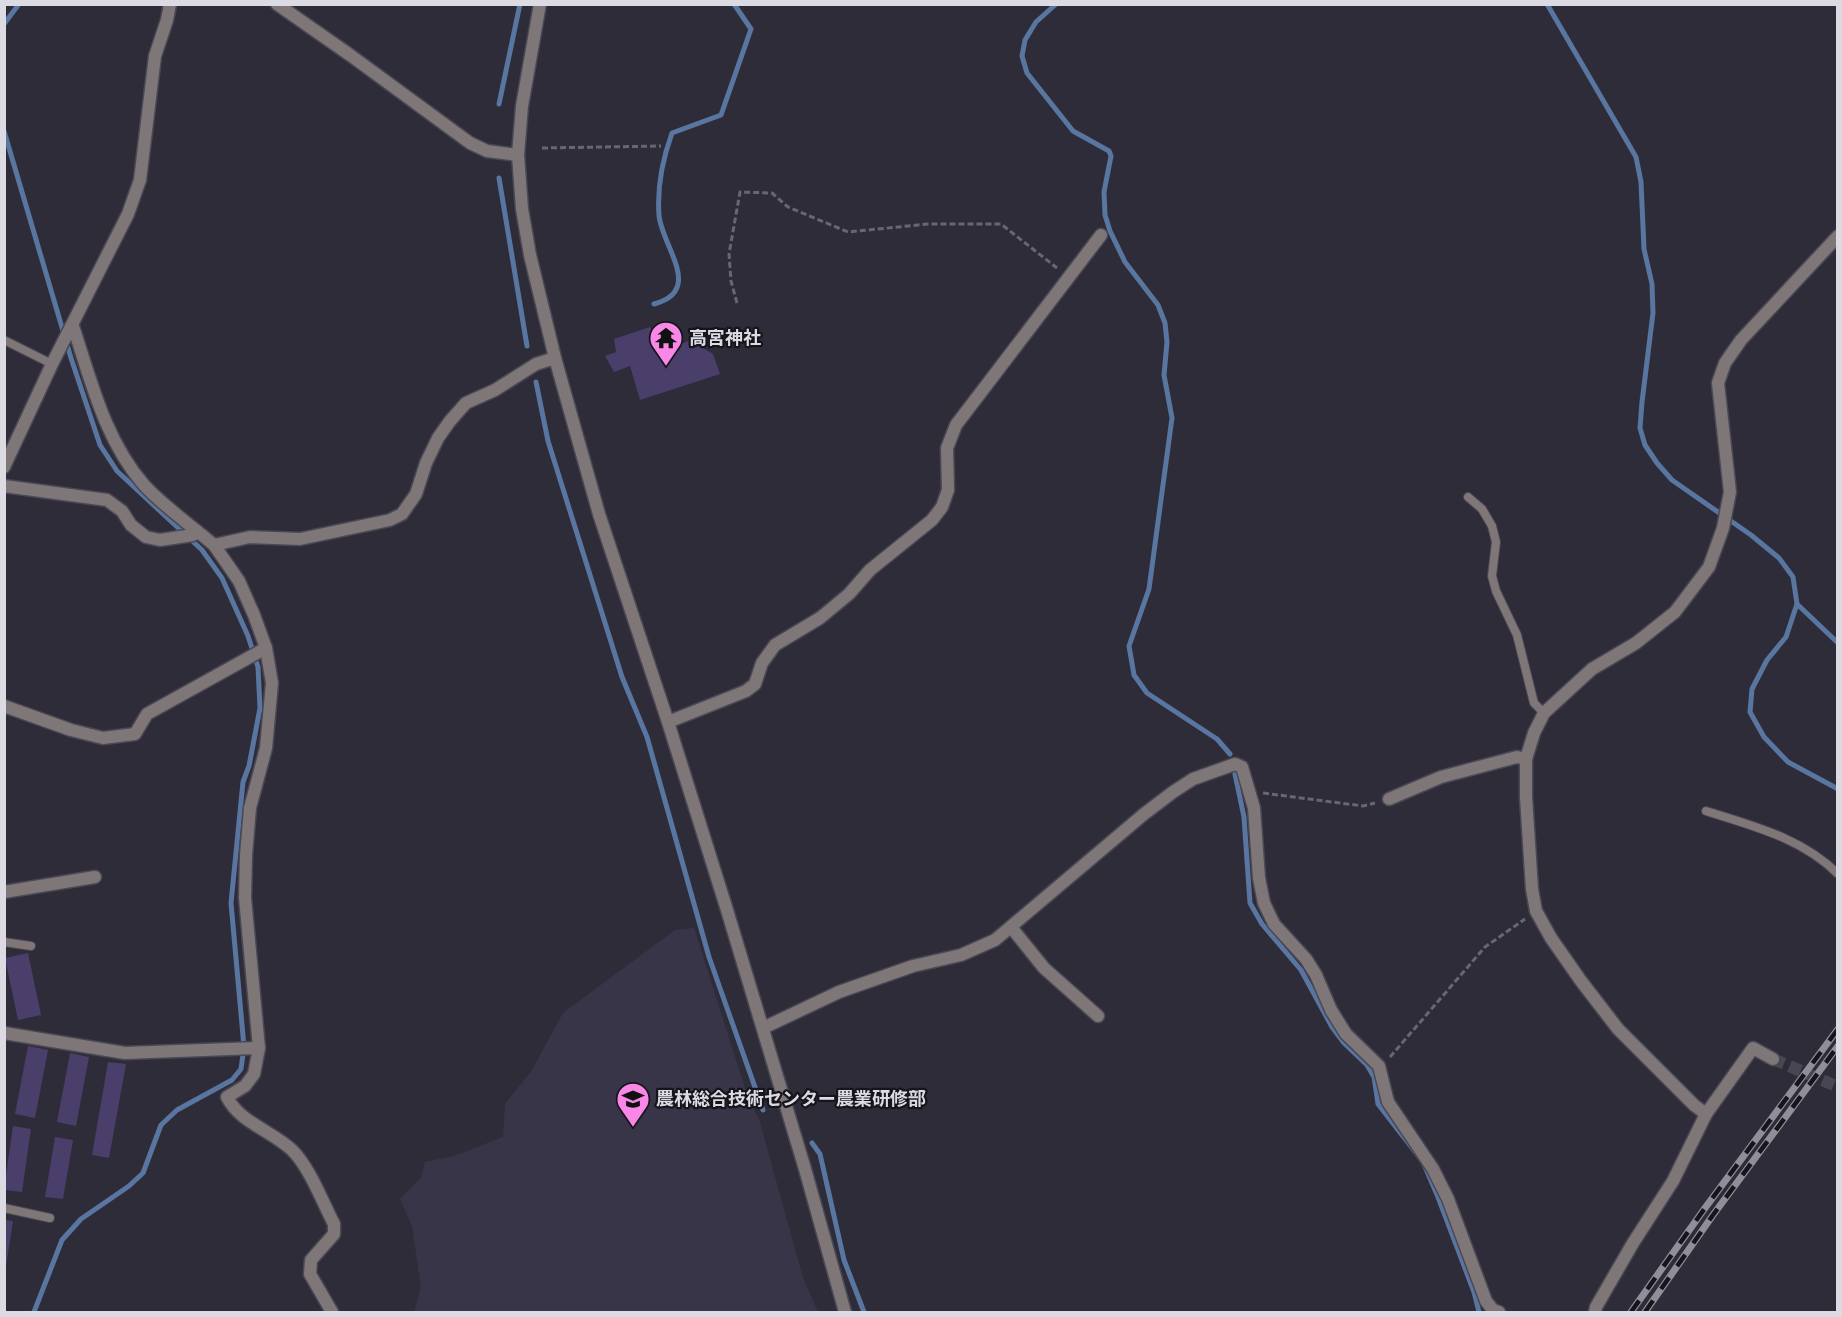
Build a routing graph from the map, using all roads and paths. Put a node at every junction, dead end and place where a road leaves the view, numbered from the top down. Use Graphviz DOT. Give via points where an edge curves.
graph roads {
  1 [pos="170,4"];
  2 [pos="277,4"];
  3 [pos="540,4"];
  4 [pos="661,146"];
  5 [pos="542,148"];
  6 [pos="518,154"];
  7 [pos="1101,235"];
  8 [pos="1838,236"];
  9 [pos="1068,277"];
  10 [pos="737,303"];
  11 [pos="73,326"];
  12 [pos="4,340"];
  13 [pos="555,358"];
  14 [pos="52,364"];
  15 [pos="4,467"];
  16 [pos="4,486"];
  17 [pos="1468,498"];
  18 [pos="197,531"];
  19 [pos="214,545"];
  20 [pos="266,648"];
  21 [pos="4,706"];
  22 [pos="1545,713"];
  23 [pos="668,722"];
  24 [pos="1526,759"];
  25 [pos="1250,791"];
  26 [pos="1389,799"];
  27 [pos="1706,811"];
  28 [pos="1838,874"];
  29 [pos="95,878"];
  30 [pos="4,892"];
  31 [pos="1536,911"];
  32 [pos="1011,927"];
  33 [pos="4,942"];
  34 [pos="31,946"];
  35 [pos="1098,1016"];
  36 [pos="763,1028"];
  37 [pos="4,1033"];
  38 [pos="259,1048"];
  39 [pos="1773,1059"];
  40 [pos="1379,1066"];
  41 [pos="1706,1114"];
  42 [pos="4,1208"];
  43 [pos="50,1218"];
  44 [pos="332,1312"];
  45 [pos="845,1312"];
  46 [pos="1499,1312"];
  47 [pos="1595,1312"];
  1 -- 11 [label="street" via="155,56 140,180 128,214"];
  2 -- 6 [label="street" via="470,143 487,151"];
  3 -- 6 [label="street" via="522,106"];
  4 -- 5 [label="path"];
  6 -- 13 [label="street" via="530,255"];
  7 -- 9 [label="street"];
  8 -- 22 [label="street" via="1741,340 1725,363 1718,383 1730,492 1709,567 1675,612 1636,643 1592,669"];
  9 -- 10 [label="path" via="1001,224 928,224 848,232 788,207 772,193 740,192 729,254"];
  9 -- 23 [label="street" via="956,425 947,448 948,490 932,520 870,570 820,618 775,645 762,663 755,684 746,691"];
  11 -- 14 [label="street"];
  11 -- 18 [label="street" via="112,438 145,486"];
  12 -- 14 [label="lane"];
  13 -- 19 [label="street" via="536,364 466,403 438,438 416,494 402,514 300,539 250,537"];
  13 -- 23 [label="street" via="599,514"];
  14 -- 15 [label="street"];
  16 -- 18 [label="street" via="107,500 146,537 160,540 194,535"];
  17 -- 22 [label="lane" via="1482,508 1492,526 1496,542 1492,576 1496,591 1517,635 1534,703"];
  18 -- 19 [label="street"];
  19 -- 20 [label="street" via="239,581"];
  20 -- 21 [label="street" via="147,714 135,734 103,738"];
  20 -- 38 [label="street" via="272,683 266,748 250,808 245,897"];
  22 -- 24 [label="street"];
  23 -- 36 [label="street"];
  24 -- 26 [label="street" via="1441,777"];
  24 -- 31 [label="street"];
  25 -- 26 [label="path" via="1363,806"];
  25 -- 32 [label="street" via="1242,767 1235,764 1193,779 1144,814"];
  25 -- 40 [label="street" via="1264,903 1274,924 1311,967 1346,1034"];
  27 -- 28 [label="lane" via="1769,831 1807,849"];
  29 -- 30 [label="street"];
  31 -- 40 [label="path" via="1485,947 1396,1053"];
  31 -- 41 [label="street" via="1569,964 1618,1029"];
  32 -- 35 [label="street" via="1044,968"];
  32 -- 36 [label="street" via="980,949 913,966 839,992"];
  33 -- 34 [label="lane"];
  36 -- 45 [label="street"];
  37 -- 38 [label="street" via="125,1053"];
  38 -- 44 [label="street" via="254,1074 227,1097 240,1113 293,1151 334,1224 334,1234 311,1260 310,1274"];
  39 -- 41 [label="street" via="1753,1048"];
  40 -- 46 [label="street" via="1388,1102 1433,1169 1486,1301"];
  41 -- 47 [label="street" via="1673,1181"];
  42 -- 43 [label="lane"];
}
